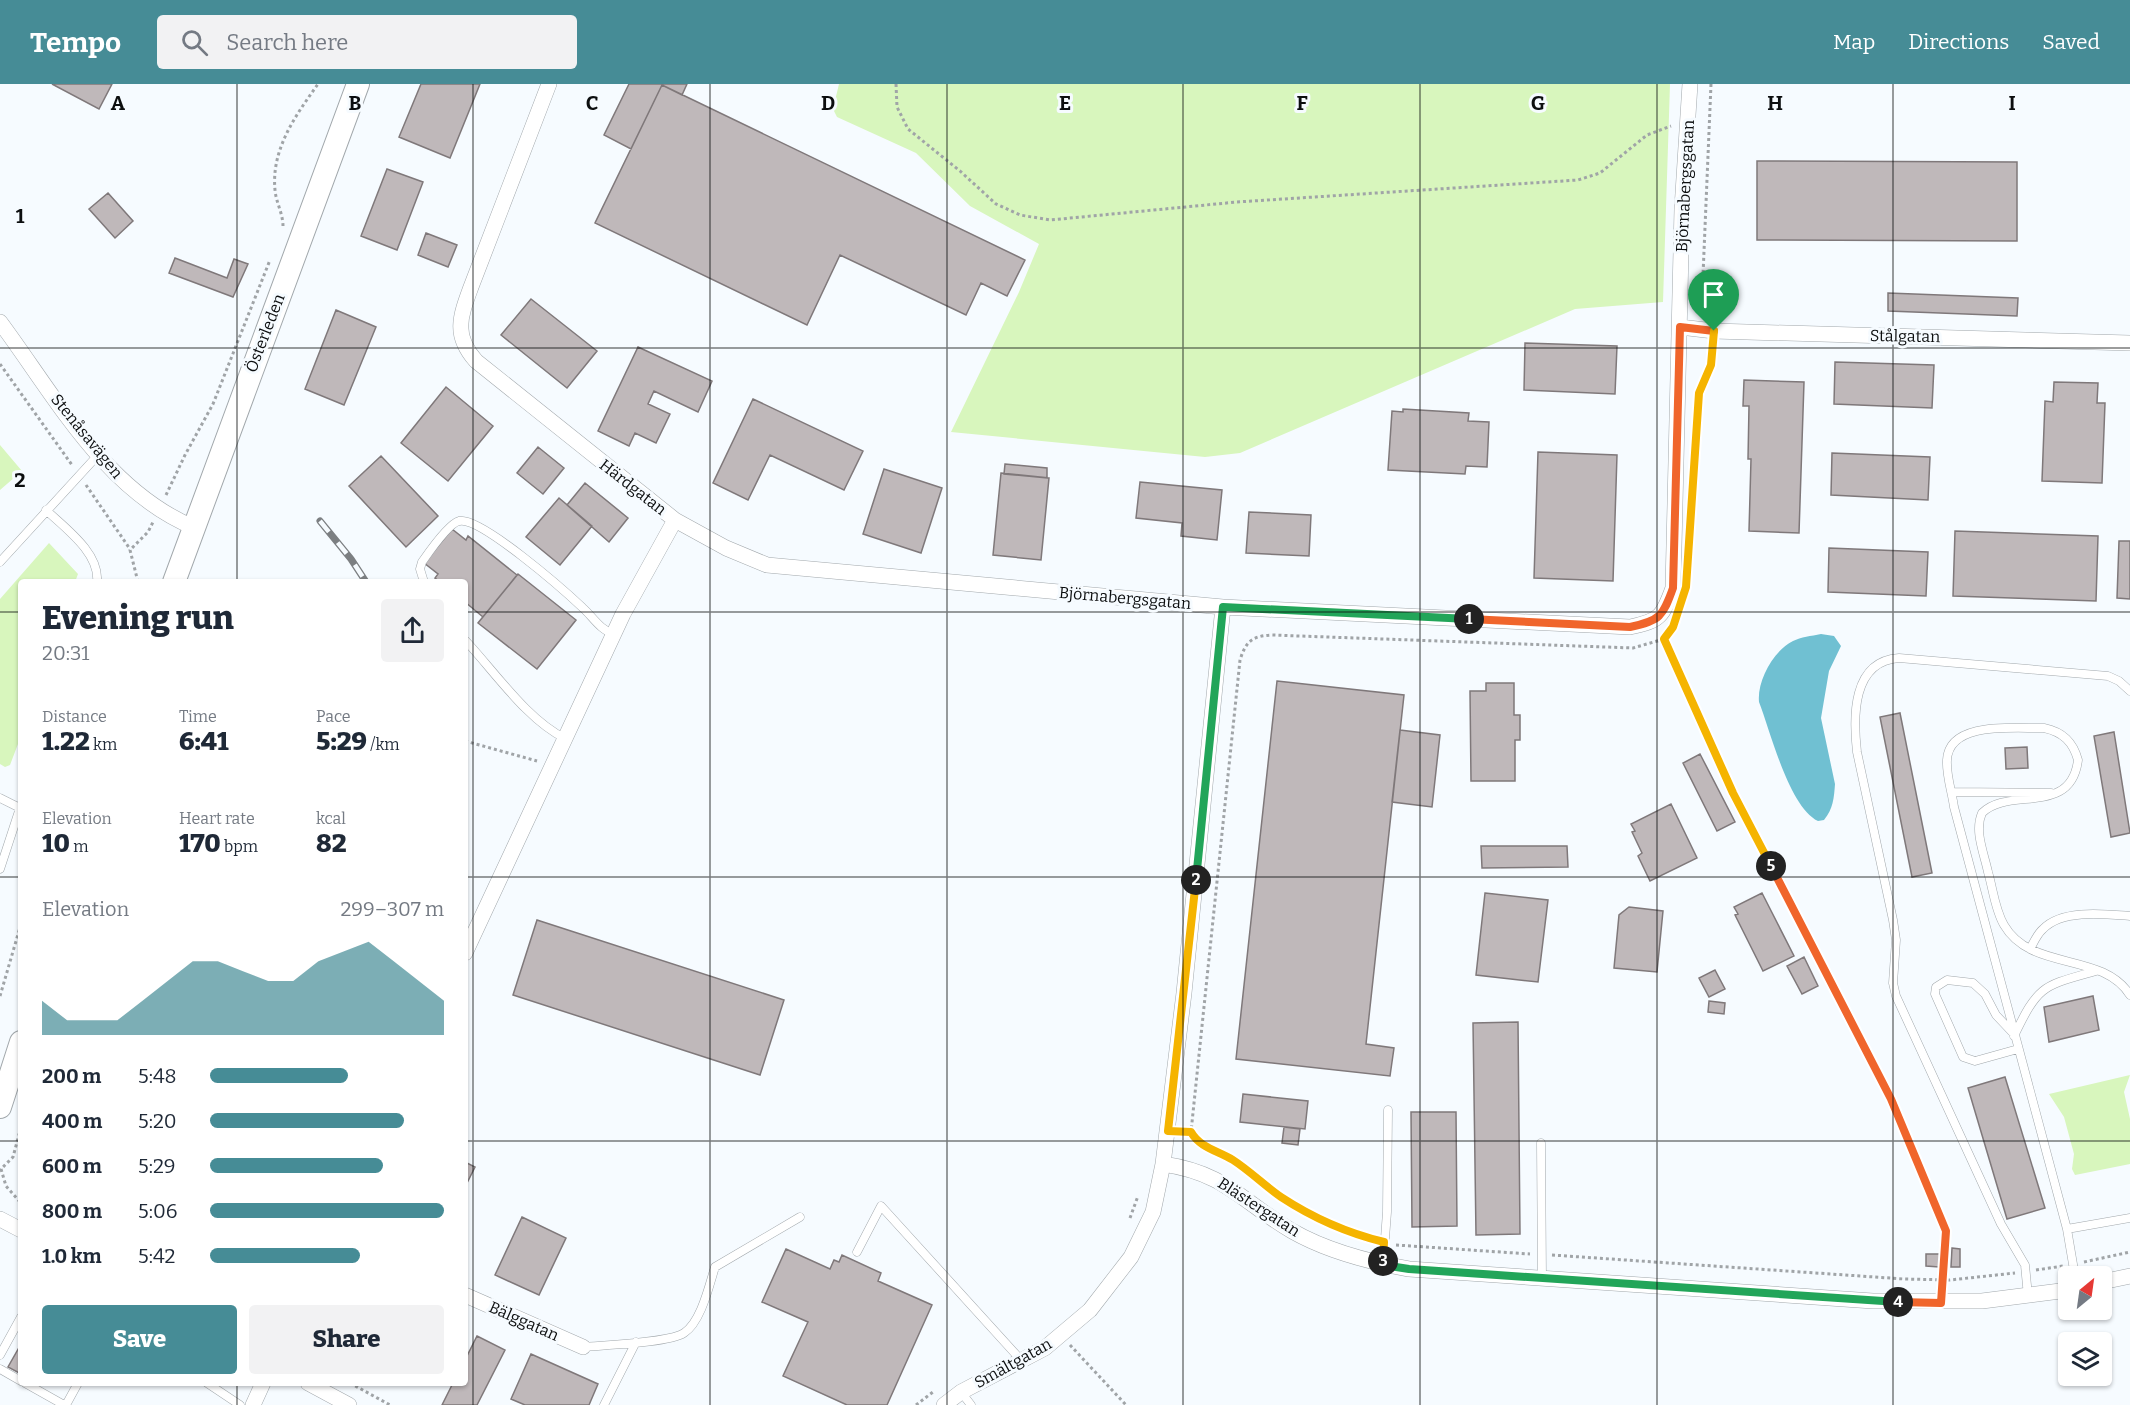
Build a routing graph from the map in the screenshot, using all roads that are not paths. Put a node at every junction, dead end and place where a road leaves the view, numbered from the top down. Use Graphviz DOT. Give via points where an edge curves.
graph roads {
  1 [pos="358,84"];
  2 [pos="549,84"];
  3 [pos="1690,84"];
  4 [pos="0,322"];
  5 [pos="1680,327"];
  6 [pos="2130,343"];
  7 [pos="98,454"];
  8 [pos="46,510"];
  9 [pos="675,520"];
  10 [pos="193,527"];
  11 [pos="0,562"];
  12 [pos="97,579"];
  13 [pos="175,579"];
  14 [pos="423,579"];
  15 [pos="1223,607"];
  16 [pos="614,634"];
  17 [pos="468,643"];
  18 [pos="2130,691"];
  19 [pos="566,739"];
  20 [pos="1952,792"];
  21 [pos="2052,794"];
  22 [pos="0,798"];
  23 [pos="18,805"];
  24 [pos="18,814"];
  25 [pos="2,857"];
  26 [pos="0,869"];
  27 [pos="2130,916"];
  28 [pos="468,947"];
  29 [pos="2030,949"];
  30 [pos="2096,970"];
  31 [pos="2130,994"];
  32 [pos="2014,1036"];
  33 [pos="2018,1049"];
  34 [pos="18,1051"];
  35 [pos="0,1107"];
  36 [pos="1388,1110"];
  37 [pos="1541,1143"];
  38 [pos="1163,1164"];
  39 [pos="800,1217"];
  40 [pos="2130,1218"];
  41 [pos="0,1219"];
  42 [pos="18,1228"];
  43 [pos="2067,1229"];
  44 [pos="858,1252"];
  45 [pos="1383,1265"];
  46 [pos="2073,1266"];
  47 [pos="2130,1276"];
  48 [pos="1542,1279"];
  49 [pos="2112,1280"];
  50 [pos="2058,1292"];
  51 [pos="468,1296"];
  52 [pos="2028,1296"];
  53 [pos="18,1322"];
  54 [pos="636,1342"];
  55 [pos="583,1347"];
  56 [pos="0,1355"];
  57 [pos="1022,1360"];
  58 [pos="0,1369"];
  59 [pos="18,1379"];
  60 [pos="30,1386"];
  61 [pos="76,1386"];
  62 [pos="212,1386"];
  63 [pos="262,1386"];
  64 [pos="314,1386"];
  65 [pos="962,1392"];
  66 [pos="65,1405"];
  67 [pos="240,1405"];
  68 [pos="253,1405"];
  69 [pos="349,1405"];
  70 [pos="604,1405"];
  71 [pos="944,1405"];
  72 [pos="971,1405"];
  1 -- 10 [label="main road, Österleden"];
  2 -- 9 [label="street, Härdgatan" via="464,306 460,333 476,361"];
  3 -- 5 [label="street, Björnabergsgatan"];
  4 -- 7 [label="street, Stenåsavägen"];
  5 -- 6 [label="street, Stålgatan"];
  5 -- 15 [label="street, Björnabergsgatan" via="1673,588 1665,610 1653,622 1630,627"];
  7 -- 8 [label="lane"];
  7 -- 10 [label="street, Stenåsavägen" via="114,474 159,511"];
  8 -- 11 [label="lane"];
  8 -- 12 [label="lane" via="88,553"];
  9 -- 15 [label="street, Björnabergsgatan" via="767,565"];
  9 -- 16 [label="street, Härdgatan"];
  10 -- 13 [label="main road, Österleden"];
  14 -- 16 [label="lane" via="422,562 450,527 459,521 468,522 506,544"];
  15 -- 38 [label="street" via="1186,982"];
  16 -- 19 [label="street, Härdgatan"];
  17 -- 19 [label="lane" via="527,712"];
  18 -- 52 [label="lane" via="2108,676 1899,658 1886,659 1868,672 1856,704 1857,753 1896,940 1896,996 2001,1224 2025,1265"];
  19 -- 28 [label="street, Härdgatan"];
  20 -- 21 [label="lane"];
  20 -- 21 [label="lane" via="1947,760 1949,750 1962,735 2044,728 2070,741 2078,760 2072,780"];
  20 -- 32 [label="lane"];
  21 -- 29 [label="lane" via="2034,801 1995,804 1979,820 2000,916 2013,937"];
  22 -- 23 [label="lane"];
  24 -- 25 [label="lane"];
  25 -- 26 [label="lane"];
  27 -- 29 [label="lane" via="2108,914 2056,920 2044,927"];
  29 -- 30 [label="lane" via="2053,960"];
  30 -- 31 [label="lane" via="2117,981"];
  30 -- 32 [label="lane" via="2045,987 2031,1002"];
  32 -- 33 [label="lane"];
  32 -- 33 [label="lane" via="1973,983 1947,981 1936,987 1935,994 1963,1057 1975,1061"];
  33 -- 43 [label="lane"];
  34 -- 35 [label="main road"];
  36 -- 45 [label="lane"];
  37 -- 48 [label="lane"];
  38 -- 45 [label="street, Blästergatan" via="1208,1174 1292,1231 1335,1251"];
  38 -- 57 [label="street, Smältgatan" via="1153,1212 1131,1257 1090,1310"];
  39 -- 54 [label="lane" via="715,1267 704,1305 684,1333"];
  40 -- 43 [label="lane"];
  41 -- 42 [label="street"];
  43 -- 46 [label="lane"];
  44 -- 57 [label="lane" via="881,1206"];
  45 -- 48 [label="street, Blästergatan"];
  47 -- 49 [label="street"];
  48 -- 52 [label="street, Blästergatan" via="1873,1301 1941,1303"];
  50 -- 52 [label="street, Blästergatan"];
  51 -- 55 [label="street, Bälggatan"];
  53 -- 56 [label="lane"];
  54 -- 55 [label="lane"];
  54 -- 70 [label="lane"];
  57 -- 65 [label="street, Smältgatan"];
  58 -- 59 [label="lane"];
  60 -- 66 [label="lane"];
  61 -- 66 [label="lane"];
  62 -- 67 [label="lane"];
  63 -- 68 [label="street"];
  64 -- 69 [label="street"];
  65 -- 71 [label="street, Smältgatan"];
  65 -- 72 [label="lane"];
}
